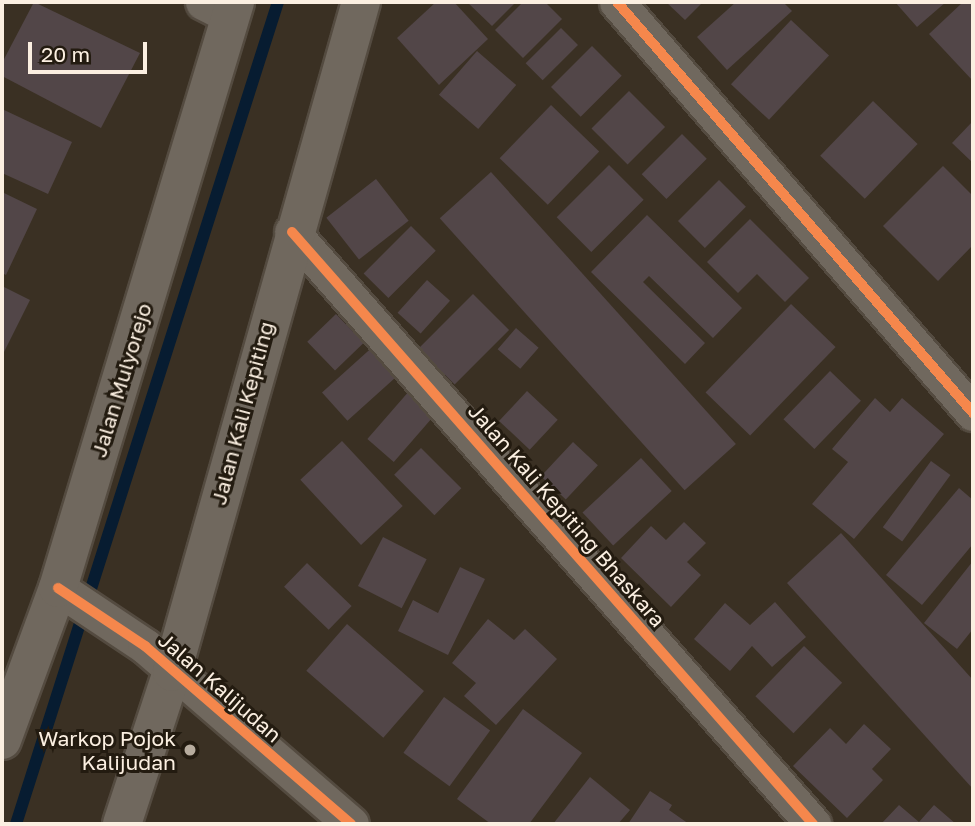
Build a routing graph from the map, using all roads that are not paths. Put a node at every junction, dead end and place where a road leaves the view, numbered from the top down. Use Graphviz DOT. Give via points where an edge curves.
graph roads {
  1 [pos="361,2"];
  2 [pos="617,2"];
  3 [pos="223,7"];
  4 [pos="292,232"];
  5 [pos="973,413"];
  6 [pos="64,592"];
  7 [pos="172,672"];
  8 [pos="2,740"];
  9 [pos="122,824"];
  10 [pos="351,824"];
  11 [pos="813,824"];
  1 -- 4 [label="main road, Jalan Kali Kepiting"];
  2 -- 5 [label="street"];
  3 -- 6 [label="main road, Jalan Mulyorejo"];
  4 -- 7 [label="main road, Jalan Kali Kepiting"];
  4 -- 11 [label="street, Jalan Kali Kepiting Bhaskara"];
  6 -- 7 [label="street, Jalan Kalijudan" via="145,646"];
  6 -- 8 [label="main road, Jalan Mulyorejo"];
  7 -- 9 [label="main road, Jalan Kali Kepiting"];
  7 -- 10 [label="street, Jalan Kalijudan"];
}
